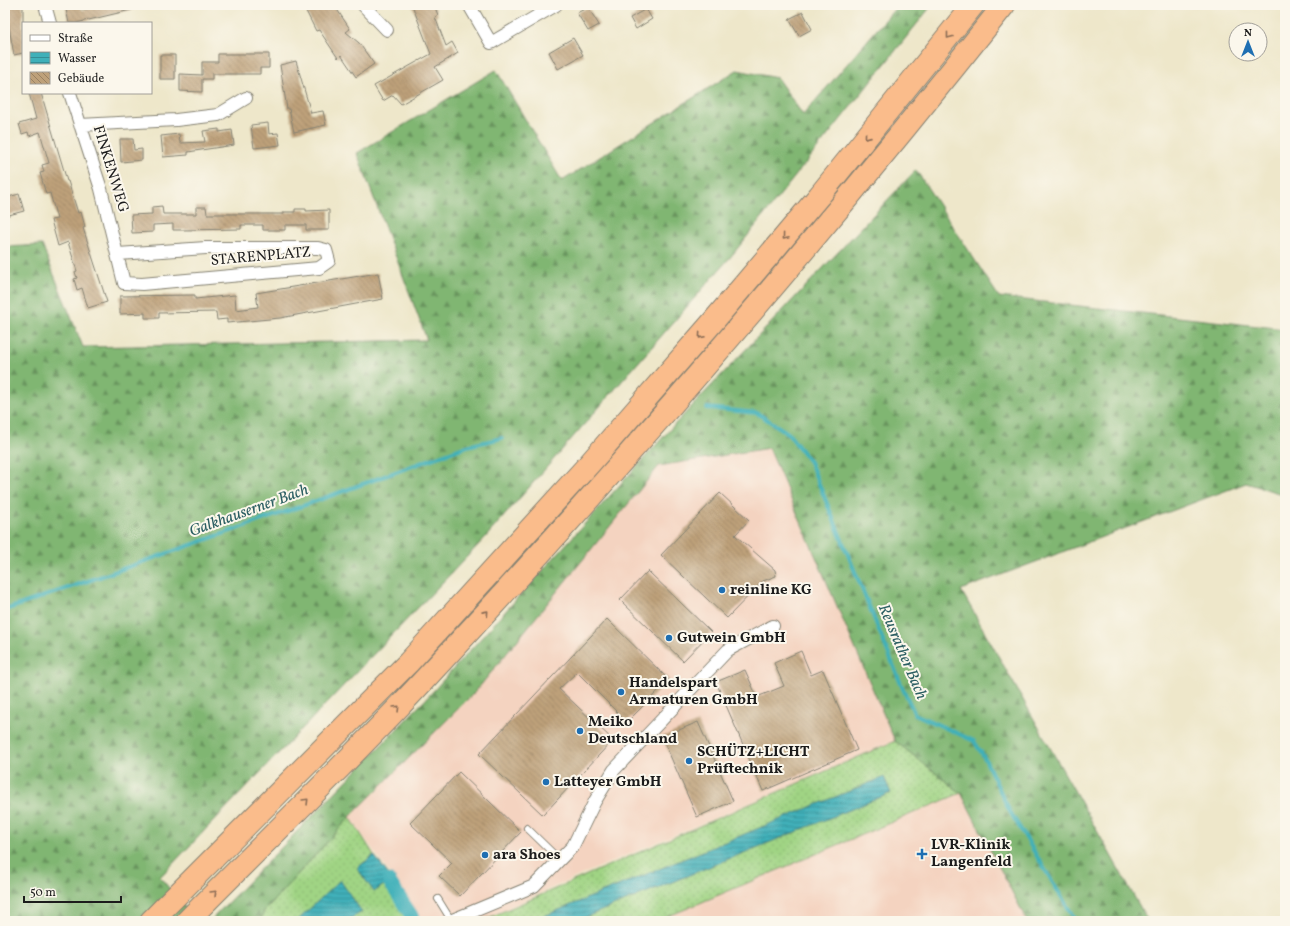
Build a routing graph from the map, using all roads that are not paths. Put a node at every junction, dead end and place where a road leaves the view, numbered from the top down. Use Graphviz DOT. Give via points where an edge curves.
graph roads {
  1 [pos="45,5"];
  2 [pos="364,5"];
  3 [pos="469,5"];
  4 [pos="556,5"];
  5 [pos="973,5"];
  6 [pos="1004,5"];
  7 [pos="50,22"];
  8 [pos="387,30"];
  9 [pos="70,94"];
  10 [pos="246,98"];
  11 [pos="80,125"];
  12 [pos="118,254"];
  13 [pos="773,626"];
  14 [pos="527,828"];
  15 [pos="560,860"];
  16 [pos="438,899"];
  17 [pos="150,921"];
  18 [pos="187,921"];
  19 [pos="451,921"];
  1 -- 7 [label="street"];
  2 -- 8 [label="street"];
  3 -- 4 [label="street" via="491,42"];
  5 -- 17 [label="highway, one-way" via="815,202 590,463 408,663"];
  18 -- 6 [label="highway, one-way" via="424,681 608,478 728,342 834,216"];
  9 -- 11 [label="street, FINKENWEG"];
  10 -- 11 [label="street" via="218,115"];
  11 -- 12 [label="street, FINKENWEG" via="101,189"];
  12 -- 12 [label="street, STARENPLATZ" via="124,283 142,284 319,268 328,261 326,250 318,248 206,248"];
  13 -- 15 [label="street" via="728,650 614,770 595,801 573,846"];
  14 -- 15 [label="lane"];
  15 -- 19 [label="street" via="534,886"];
  16 -- 19 [label="lane"];
}
